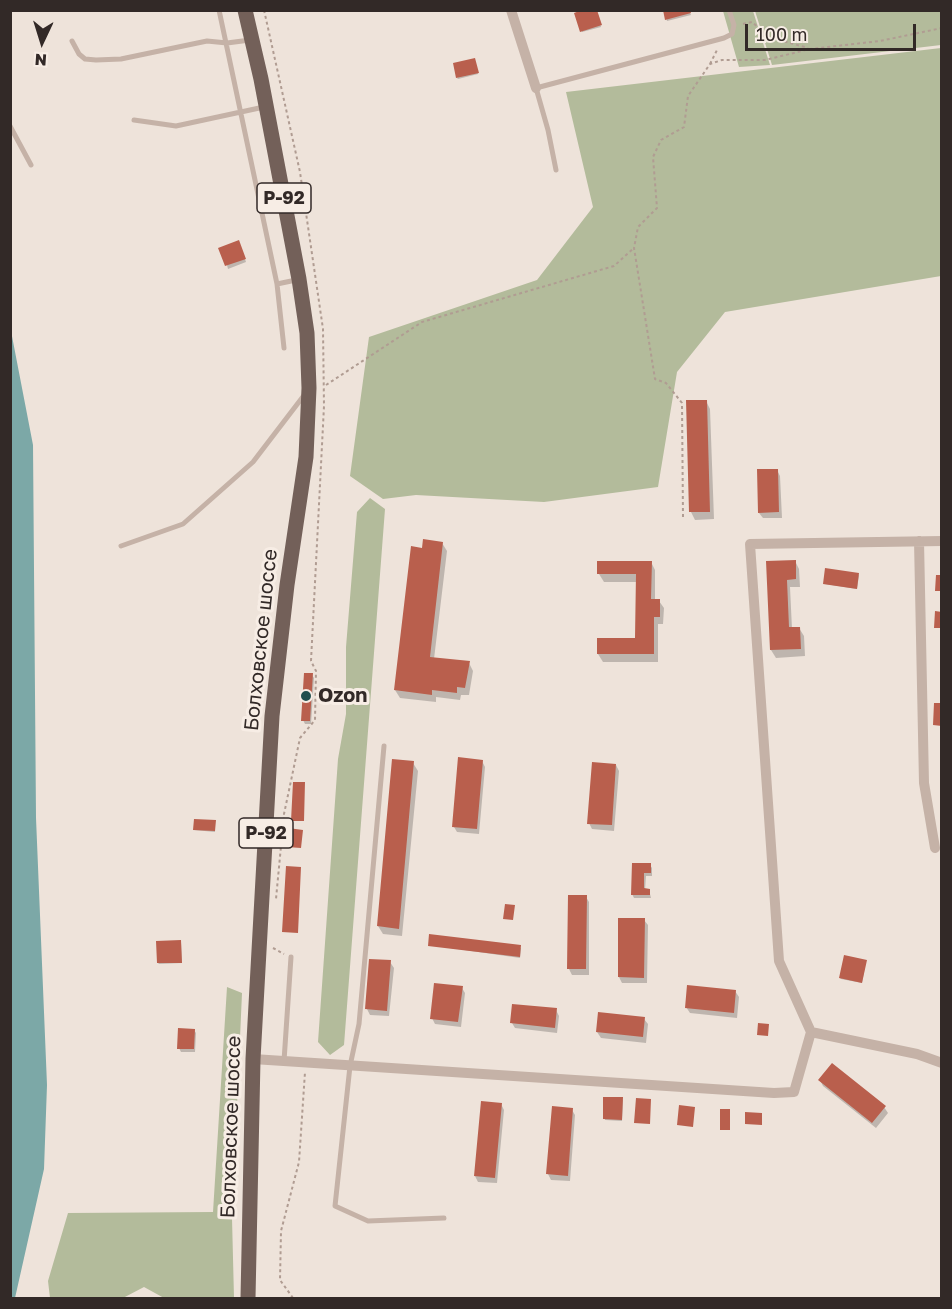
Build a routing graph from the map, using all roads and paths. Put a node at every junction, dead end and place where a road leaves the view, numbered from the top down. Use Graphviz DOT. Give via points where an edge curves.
graph roads {
  1 [pos="219,10"];
  2 [pos="245,10"];
  3 [pos="511,10"];
  4 [pos="729,10"];
  5 [pos="734,25"];
  6 [pos="942,28"];
  7 [pos="724,38"];
  8 [pos="252,39"];
  9 [pos="72,41"];
  10 [pos="227,43"];
  11 [pos="810,49"];
  12 [pos="710,64"];
  13 [pos="536,88"];
  14 [pos="266,107"];
  15 [pos="241,112"];
  16 [pos="134,120"];
  17 [pos="10,126"];
  18 [pos="30,165"];
  19 [pos="556,170"];
  20 [pos="283,194"];
  21 [pos="260,199"];
  22 [pos="634,248"];
  23 [pos="299,279"];
  24 [pos="277,284"];
  25 [pos="284,348"];
  26 [pos="317,387"];
  27 [pos="683,517"];
  28 [pos="919,541"];
  29 [pos="942,541"];
  30 [pos="121,546"];
  31 [pos="300,738"];
  32 [pos="384,746"];
  33 [pos="935,848"];
  34 [pos="276,903"];
  35 [pos="272,948"];
  36 [pos="291,957"];
  37 [pos="811,1032"];
  38 [pos="253,1059"];
  39 [pos="284,1061"];
  40 [pos="305,1063"];
  41 [pos="942,1063"];
  42 [pos="350,1066"];
  43 [pos="444,1218"];
  44 [pos="249,1299"];
  45 [pos="293,1299"];
  1 -- 10 [label="lane"];
  2 -- 8 [label="main road, Болховское шоссе / Р-92"];
  3 -- 13 [label="street"];
  4 -- 5 [label="lane"];
  5 -- 7 [label="lane" via="732,34"];
  5 -- 11 [label="path" via="752,22 770,37"];
  6 -- 11 [label="path" via="880,41"];
  7 -- 12 [label="path"];
  7 -- 13 [label="lane"];
  8 -- 10 [label="lane"];
  8 -- 14 [label="main road, Болховское шоссе / Р-92"];
  9 -- 10 [label="lane" via="85,59 96,60 121,59 207,41"];
  10 -- 15 [label="lane"];
  11 -- 12 [label="path" via="765,60 722,60"];
  12 -- 22 [label="path" via="688,96 684,127 662,140 653,157 657,208 638,227"];
  13 -- 19 [label="lane"];
  14 -- 15 [label="lane"];
  14 -- 20 [label="main road, Болховское шоссе / Р-92"];
  15 -- 16 [label="lane" via="176,126"];
  15 -- 21 [label="lane"];
  17 -- 18 [label="lane"];
  20 -- 21 [label="lane"];
  20 -- 23 [label="main road, Болховское шоссе / Р-92"];
  21 -- 24 [label="lane"];
  22 -- 26 [label="path" via="614,266 422,322"];
  22 -- 27 [label="path" via="655,379 666,383 682,403"];
  23 -- 24 [label="lane"];
  23 -- 26 [label="main road, Болховское шоссе / Р-92"];
  24 -- 25 [label="lane"];
  26 -- 30 [label="lane" via="253,462 183,524"];
  26 -- 38 [label="main road, Болховское шоссе / Р-92" via="274,692"];
  28 -- 29 [label="street"];
  28 -- 33 [label="street" via="924,783"];
  28 -- 37 [label="street" via="750,544 779,961"];
  31 -- 34 [label="path" via="284,814"];
  32 -- 42 [label="lane" via="359,1024"];
  35 -- 36 [label="path"];
  36 -- 39 [label="lane"];
  37 -- 41 [label="street" via="917,1054"];
  37 -- 42 [label="street" via="794,1092"];
  38 -- 39 [label="street"];
  38 -- 44 [label="main road, Болховское шоссе / Р-92"];
  39 -- 40 [label="street"];
  40 -- 42 [label="street"];
  40 -- 45 [label="path" via="299,1162 281,1231 280,1281"];
  42 -- 43 [label="lane" via="335,1206 368,1221"];
}
